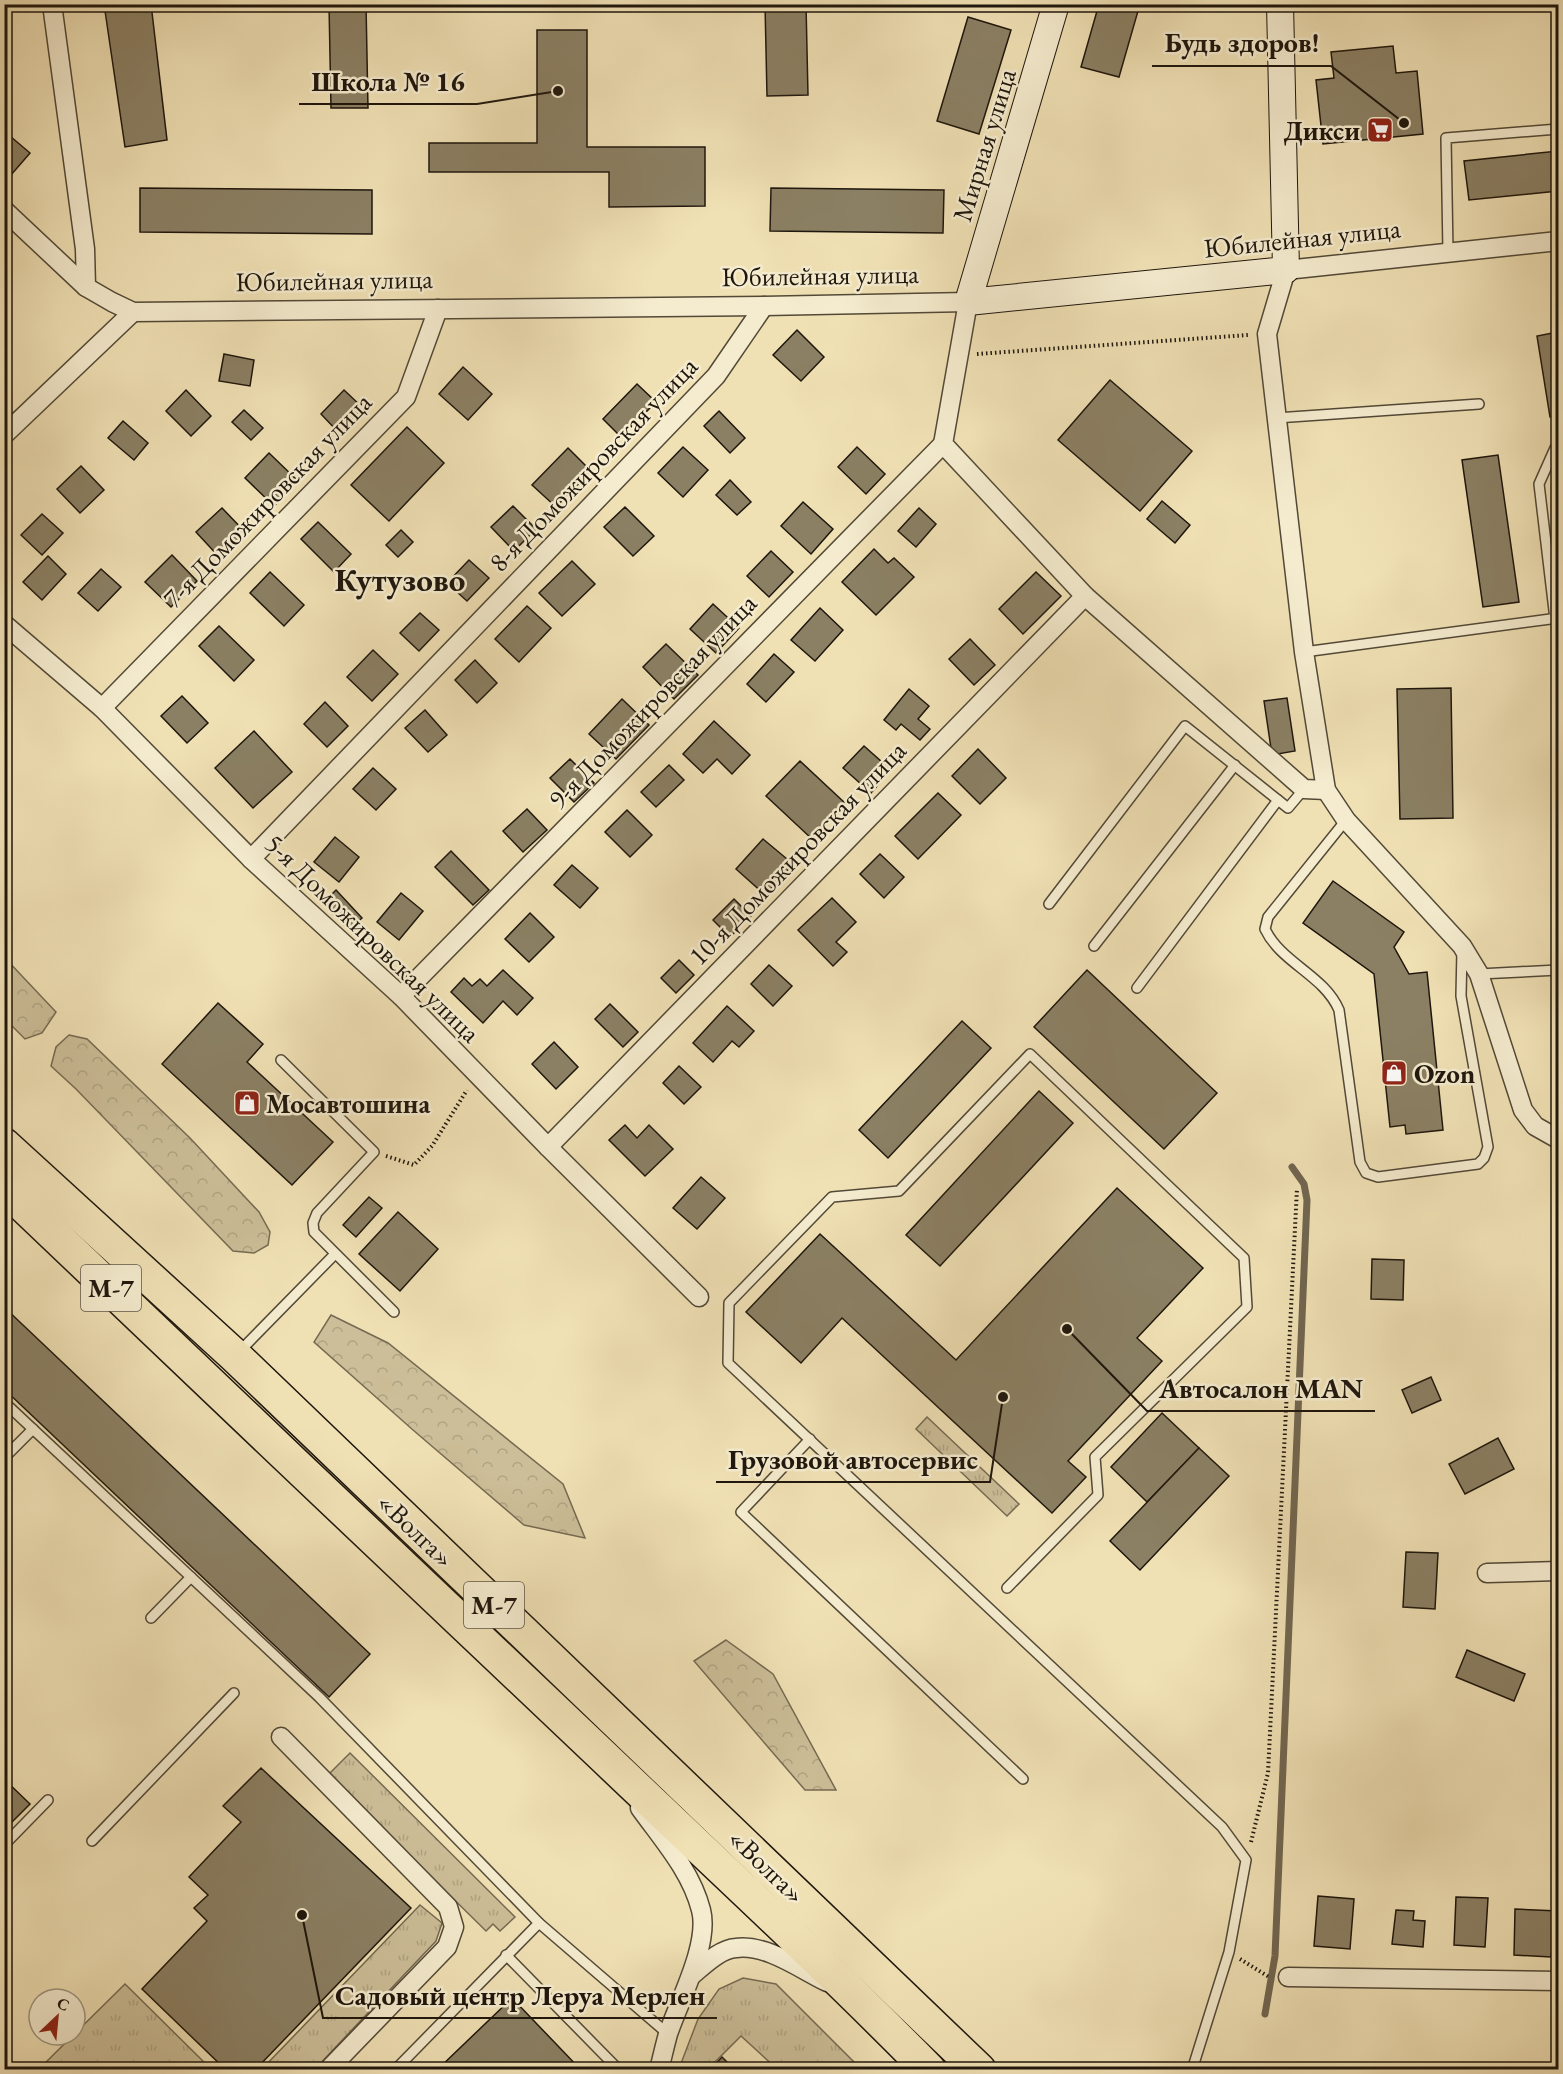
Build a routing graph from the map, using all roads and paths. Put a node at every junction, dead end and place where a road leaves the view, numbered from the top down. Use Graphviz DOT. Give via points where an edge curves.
graph roads {
  1 [pos="52,4"];
  2 [pos="1056,4"];
  3 [pos="1280,4"];
  4 [pos="1558,129"];
  5 [pos="4,210"];
  6 [pos="1558,241"];
  7 [pos="1449,252"];
  8 [pos="1286,270"];
  9 [pos="86,287"];
  10 [pos="968,302"];
  11 [pos="764,306"];
  12 [pos="438,309"];
  13 [pos="133,312"];
  14 [pos="1267,334"];
  15 [pos="958,356"];
  16 [pos="1479,404"];
  17 [pos="1276,418"];
  18 [pos="4,435"];
  19 [pos="943,444"];
  20 [pos="1558,447"];
  21 [pos="1085,596"];
  22 [pos="1557,619"];
  23 [pos="4,624"];
  24 [pos="1304,652"];
  25 [pos="102,708"];
  26 [pos="1235,765"];
  27 [pos="1304,789"];
  28 [pos="1326,790"];
  29 [pos="1278,800"];
  30 [pos="1346,820"];
  31 [pos="251,859"];
  32 [pos="1049,904"];
  33 [pos="1094,946"];
  34 [pos="1462,946"];
  35 [pos="1558,970"];
  36 [pos="1479,974"];
  37 [pos="1137,988"];
  38 [pos="401,996"];
  39 [pos="281,1060"];
  40 [pos="477,1074"];
  41 [pos="1558,1139"];
  42 [pos="4,1145"];
  43 [pos="548,1147"];
  44 [pos="374,1152"];
  45 [pos="4,1187"];
  46 [pos="1297,1188"];
  47 [pos="335,1254"];
  48 [pos="699,1297"];
  49 [pos="394,1312"];
  50 [pos="235,1356"];
  51 [pos="4,1402"];
  52 [pos="33,1429"];
  53 [pos="810,1439"];
  54 [pos="4,1458"];
  55 [pos="1558,1571"];
  56 [pos="1487,1573"];
  57 [pos="191,1577"];
  58 [pos="1007,1588"];
  59 [pos="151,1618"];
  60 [pos="234,1693"];
  61 [pos="281,1737"];
  62 [pos="605,1759"];
  63 [pos="1023,1779"];
  64 [pos="48,1800"];
  65 [pos="92,1841"];
  66 [pos="4,1845"];
  67 [pos="1246,1860"];
  68 [pos="539,1923"];
  69 [pos="1229,1952"];
  70 [pos="506,1954"];
  71 [pos="692,1975"];
  72 [pos="1267,1977"];
  73 [pos="1288,1977"];
  74 [pos="1558,1982"];
  75 [pos="859,1999"];
  76 [pos="668,2034"];
  77 [pos="328,2070"];
  78 [pos="395,2070"];
  79 [pos="619,2070"];
  80 [pos="659,2070"];
  81 [pos="930,2070"];
  82 [pos="979,2070"];
  83 [pos="1192,2070"];
  1 -- 9 [label="street" via="85,249"];
  2 -- 10 [label="street, Мирная улица"];
  3 -- 8 [label="street"];
  4 -- 7 [label="lane" via="1446,138"];
  5 -- 9 [label="street, Юбилейная улица"];
  6 -- 7 [label="street, Юбилейная улица"];
  7 -- 8 [label="street, Юбилейная улица"];
  8 -- 10 [label="street, Юбилейная улица"];
  8 -- 14 [label="street"];
  9 -- 13 [label="street, Юбилейная улица"];
  10 -- 11 [label="street, Юбилейная улица"];
  10 -- 15 [label="street"];
  11 -- 12 [label="street, Юбилейная улица"];
  11 -- 31 [label="street, 8-я Доможировская улица" via="717,376"];
  12 -- 13 [label="street, Юбилейная улица"];
  12 -- 25 [label="street, 7-я Доможировская улица" via="406,397"];
  13 -- 18 [label="street"];
  14 -- 15 [label="path"];
  14 -- 17 [label="street"];
  15 -- 19 [label="street"];
  16 -- 17 [label="lane"];
  17 -- 24 [label="street"];
  19 -- 21 [label="street"];
  19 -- 38 [label="street, 9-я Доможировская улица"];
  20 -- 22 [label="lane" via="1539,484"];
  21 -- 27 [label="street"];
  21 -- 43 [label="street, 10-я Доможировская улица"];
  22 -- 24 [label="lane"];
  23 -- 25 [label="street, 5-я Доможировская улица"];
  24 -- 28 [label="street"];
  25 -- 31 [label="street, 5-я Доможировская улица"];
  26 -- 29 [label="lane"];
  26 -- 32 [label="lane" via="1185,726"];
  26 -- 33 [label="lane"];
  27 -- 28 [label="street"];
  27 -- 29 [label="lane" via="1288,808"];
  28 -- 30 [label="street"];
  29 -- 37 [label="lane"];
  30 -- 34 [label="street"];
  30 -- 34 [label="lane" via="1268,917 1265,929 1270,940 1325,988 1339,1010 1360,1162 1366,1173 1378,1177 1467,1166 1484,1158 1488,1148 1461,996"];
  31 -- 38 [label="street, 5-я Доможировская улица"];
  34 -- 36 [label="street"];
  35 -- 36 [label="lane"];
  36 -- 41 [label="street" via="1523,1110 1535,1126"];
  38 -- 40 [label="street, 5-я Доможировская улица"];
  39 -- 44 [label="lane"];
  40 -- 43 [label="street, 5-я Доможировская улица"];
  40 -- 44 [label="path" via="432,1146 414,1166"];
  42 -- 50 [label="highway, «Волга» / М-7"];
  43 -- 48 [label="street, 5-я Доможировская улица"];
  44 -- 47 [label="lane" via="313,1222 314,1233"];
  45 -- 62 [label="highway, «Волга» / М-7"];
  46 -- 67 [label="path" via="1268,1773"];
  47 -- 49 [label="lane"];
  47 -- 50 [label="lane"];
  50 -- 82 [label="highway, «Волга» / М-7"];
  51 -- 52 [label="lane"];
  52 -- 54 [label="lane"];
  52 -- 57 [label="lane"];
  53 -- 58 [label="lane" via="728,1363 729,1303 832,1197 899,1191 1030,1054 1244,1258 1247,1307 1095,1457 1098,1495"];
  53 -- 63 [label="lane" via="741,1512"];
  53 -- 67 [label="lane" via="1221,1827"];
  55 -- 56 [label="street"];
  57 -- 59 [label="lane"];
  57 -- 68 [label="lane" via="319,1697"];
  60 -- 65 [label="lane"];
  61 -- 77 [label="street" via="448,1907 454,1927 447,1947"];
  62 -- 71 [label="street" via="686,1871 702,1912 701,1939"];
  62 -- 75 [label="highway, «Волга» / М-7"];
  64 -- 66 [label="lane"];
  67 -- 69 [label="lane"];
  68 -- 70 [label="lane"];
  68 -- 76 [label="lane"];
  69 -- 72 [label="path"];
  69 -- 83 [label="lane"];
  70 -- 78 [label="lane"];
  70 -- 79 [label="lane"];
  71 -- 75 [label="street" via="735,1947 765,1951"];
  71 -- 76 [label="street"];
  73 -- 74 [label="street"];
  75 -- 81 [label="highway, «Волга» / М-7"];
  76 -- 80 [label="street"];
}
